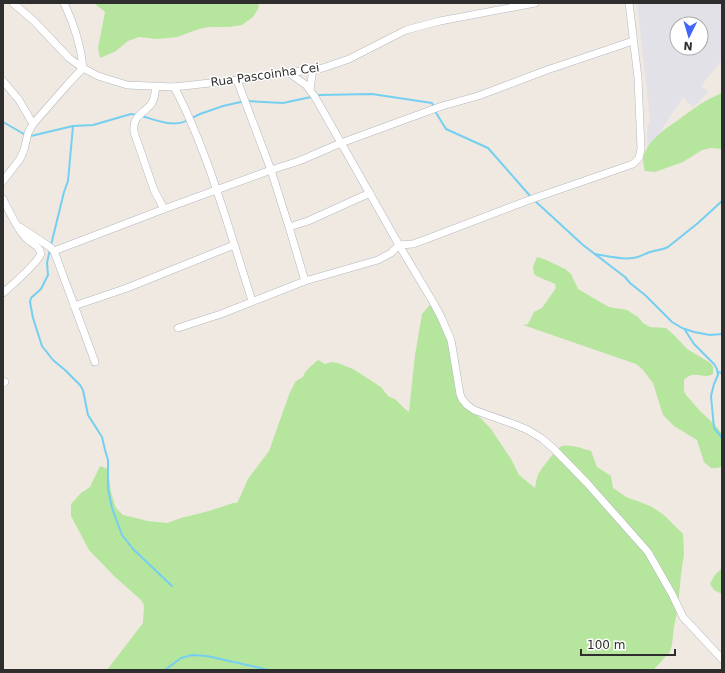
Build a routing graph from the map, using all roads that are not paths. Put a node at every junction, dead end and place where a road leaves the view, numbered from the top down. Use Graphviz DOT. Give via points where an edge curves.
graph roads {
  1 [pos="14,3"];
  2 [pos="64,3"];
  3 [pos="535,3"];
  4 [pos="629,3"];
  5 [pos="633,40"];
  6 [pos="83,68"];
  7 [pos="312,69"];
  8 [pos="288,72"];
  9 [pos="237,80"];
  10 [pos="3,81"];
  11 [pos="156,87"];
  12 [pos="174,87"];
  13 [pos="310,89"];
  14 [pos="33,124"];
  15 [pos="341,143"];
  16 [pos="271,170"];
  17 [pos="3,181"];
  18 [pos="217,190"];
  19 [pos="370,193"];
  20 [pos="3,199"];
  21 [pos="164,209"];
  22 [pos="17,225"];
  23 [pos="289,227"];
  24 [pos="234,244"];
  25 [pos="399,245"];
  26 [pos="54,251"];
  27 [pos="305,281"];
  28 [pos="3,293"];
  29 [pos="252,301"];
  30 [pos="74,306"];
  31 [pos="178,328"];
  32 [pos="95,362"];
  33 [pos="722,659"];
  1 -- 6 [label="street, Rua Pascoinha Cei" via="69,58"];
  2 -- 6 [label="street" via="75,29"];
  3 -- 7 [label="street, Rua Pascoinha Cei" via="406,30 349,59"];
  4 -- 5 [label="street"];
  5 -- 15 [label="street"];
  5 -- 25 [label="street" via="638,78 641,149 639,158 633,164 413,244"];
  6 -- 11 [label="street, Rua Pascoinha Cei" via="98,76 127,84"];
  6 -- 14 [label="street"];
  7 -- 8 [label="street, Rua Pascoinha Cei"];
  7 -- 13 [label="street"];
  8 -- 9 [label="street, Rua Pascoinha Cei"];
  8 -- 13 [label="street"];
  9 -- 12 [label="street, Rua Pascoinha Cei"];
  9 -- 16 [label="street"];
  10 -- 14 [label="street" via="19,100"];
  11 -- 12 [label="street, Rua Pascoinha Cei"];
  11 -- 21 [label="street" via="152,102 134,124 134,132 154,190"];
  12 -- 18 [label="street" via="193,126"];
  13 -- 15 [label="street"];
  14 -- 17 [label="street" via="20,159"];
  15 -- 16 [label="street" via="298,162"];
  15 -- 19 [label="street"];
  16 -- 18 [label="street"];
  16 -- 23 [label="street"];
  18 -- 21 [label="street"];
  18 -- 24 [label="street"];
  19 -- 23 [label="street"];
  19 -- 25 [label="street"];
  20 -- 22 [label="street"];
  21 -- 26 [label="street"];
  22 -- 26 [label="street"];
  22 -- 28 [label="street" via="41,254"];
  23 -- 27 [label="street"];
  24 -- 29 [label="street"];
  24 -- 30 [label="street" via="127,288"];
  25 -- 27 [label="street" via="378,260"];
  25 -- 33 [label="street" via="433,302 451,340 462,399 474,410 528,430 553,448 648,552 683,617"];
  26 -- 30 [label="street"];
  27 -- 29 [label="street"];
  29 -- 31 [label="street"];
  30 -- 32 [label="street"];
}
